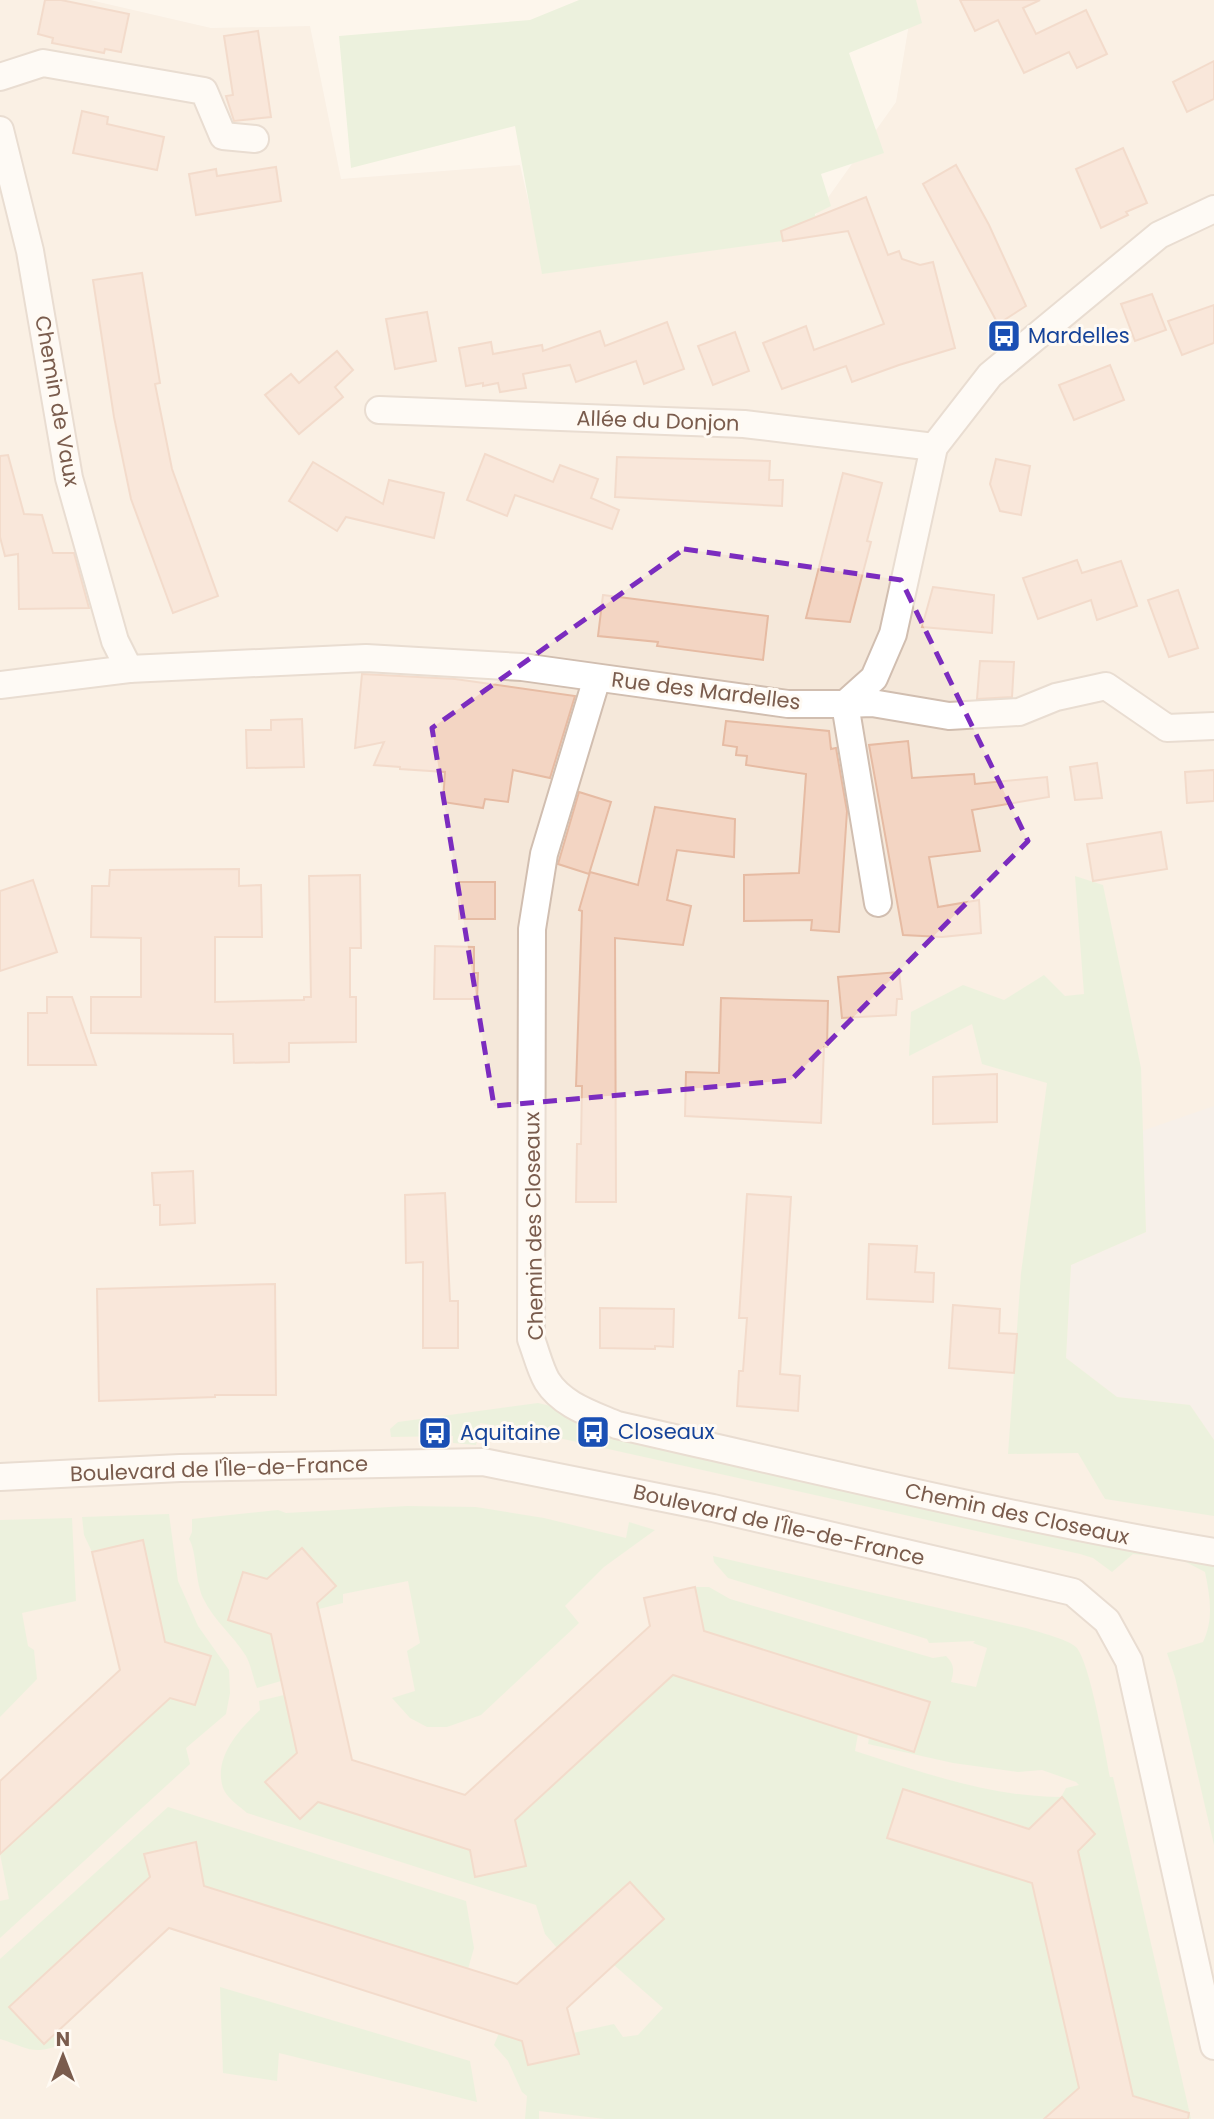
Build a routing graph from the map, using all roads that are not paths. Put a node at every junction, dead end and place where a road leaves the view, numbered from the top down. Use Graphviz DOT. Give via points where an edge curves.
graph roads {
  1 [pos="0,77"];
  2 [pos="0,130"];
  3 [pos="255,139"];
  4 [pos="1214,208"];
  5 [pos="379,410"];
  6 [pos="934,447"];
  7 [pos="129,668"];
  8 [pos="597,678"];
  9 [pos="0,685"];
  10 [pos="845,704"];
  11 [pos="1214,726"];
  12 [pos="878,902"];
  13 [pos="0,1477"];
  14 [pos="1214,1552"];
  15 [pos="1214,2046"];
  1 -- 3 [label="street" via="43,63 204,91 223,136"];
  2 -- 7 [label="street, Chemin de Vaux" via="30,251 69,478 115,641"];
  4 -- 6 [label="street" via="1159,235 990,375"];
  5 -- 6 [label="street, Allée du Donjon" via="744,424"];
  6 -- 10 [label="street" via="893,634 874,678"];
  7 -- 8 [label="street, Rue des Mardelles" via="366,658 522,667"];
  7 -- 9 [label="street, Rue des Mardelles"];
  8 -- 10 [label="street, Rue des Mardelles" via="788,705"];
  8 -- 14 [label="street, Chemin des Closeaux" via="544,854 532,929 531,1339 546,1380 560,1396 617,1425 978,1506"];
  10 -- 11 [label="street, Rue des Mardelles" via="872,703 949,716 1019,712 1056,696 1106,686 1167,728"];
  10 -- 12 [label="street"];
  13 -- 15 [label="street, Boulevard de l'Île-de-France" via="483,1462 713,1508 1073,1592 1107,1621 1129,1661"];
}
